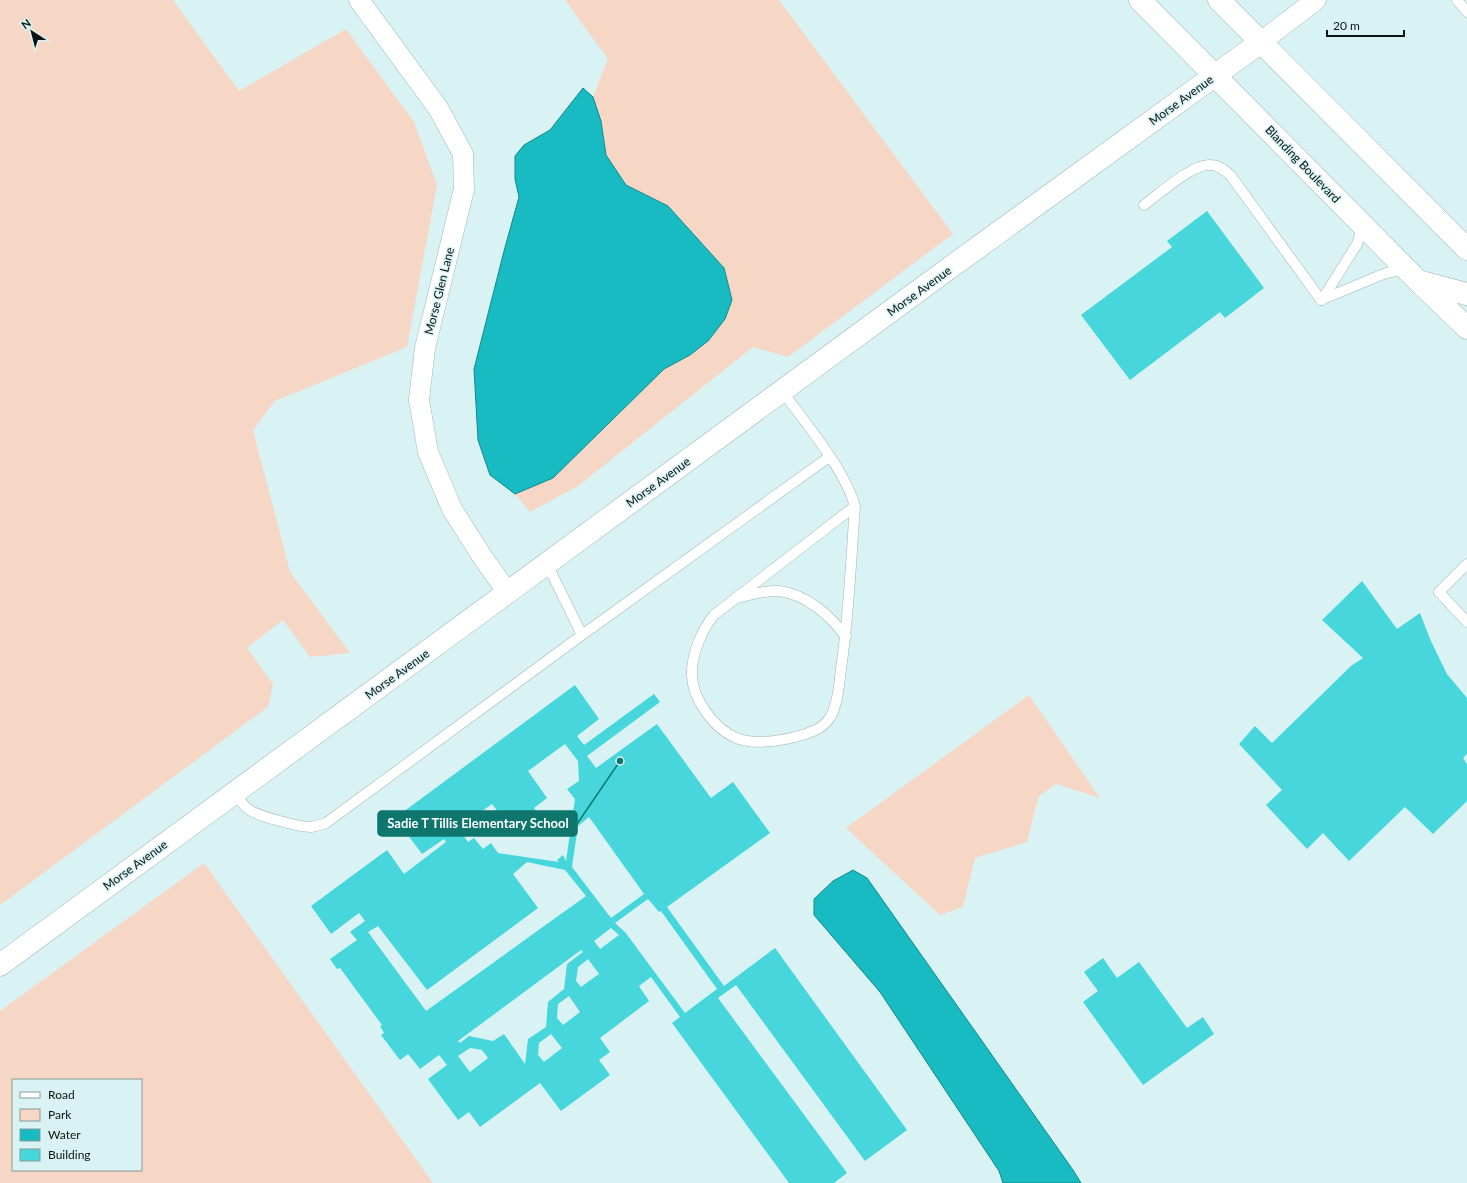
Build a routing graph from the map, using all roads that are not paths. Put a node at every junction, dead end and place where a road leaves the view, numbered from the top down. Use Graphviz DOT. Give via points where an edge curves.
graph roads {
  1 [pos="359,0"];
  2 [pos="1140,0"];
  3 [pos="1219,0"];
  4 [pos="1316,0"];
  5 [pos="1457,0"];
  6 [pos="1467,12"];
  7 [pos="1261,42"];
  8 [pos="1215,75"];
  9 [pos="1144,205"];
  10 [pos="1362,225"];
  11 [pos="1467,249"];
  12 [pos="1412,276"];
  13 [pos="1467,294"];
  14 [pos="1322,300"];
  15 [pos="1467,328"];
  16 [pos="782,391"];
  17 [pos="829,457"];
  18 [pos="855,506"];
  19 [pos="547,564"];
  20 [pos="1467,564"];
  21 [pos="508,593"];
  22 [pos="734,599"];
  23 [pos="1467,622"];
  24 [pos="582,635"];
  25 [pos="846,637"];
  26 [pos="234,793"];
  27 [pos="0,965"];
  1 -- 21 [label="street, Morse Glen Lane" via="438,108 463,154 464,189 425,348 419,400 428,452 452,509"];
  2 -- 8 [label="street, Blanding Boulevard"];
  3 -- 7 [label="street"];
  4 -- 7 [label="street, Morse Avenue"];
  5 -- 6 [label="lane"];
  7 -- 8 [label="street, Morse Avenue"];
  7 -- 11 [label="street"];
  8 -- 10 [label="street, Blanding Boulevard"];
  8 -- 16 [label="street, Morse Avenue"];
  9 -- 14 [label="lane" via="1191,170 1210,165 1222,168 1231,176"];
  10 -- 12 [label="street, Blanding Boulevard"];
  10 -- 14 [label="lane" via="1357,244"];
  12 -- 13 [label="street"];
  12 -- 14 [label="lane" via="1385,273"];
  12 -- 15 [label="street, Blanding Boulevard"];
  16 -- 17 [label="lane"];
  16 -- 19 [label="street, Morse Avenue"];
  17 -- 18 [label="lane" via="847,485"];
  17 -- 24 [label="lane"];
  18 -- 22 [label="lane"];
  18 -- 25 [label="lane"];
  19 -- 21 [label="street, Morse Avenue"];
  19 -- 24 [label="lane"];
  20 -- 23 [label="lane" via="1439,592"];
  21 -- 26 [label="street, Morse Avenue"];
  22 -- 25 [label="lane" via="780,591 795,596 821,611"];
  22 -- 25 [label="lane" via="706,624 698,644 692,682 709,717 728,734 739,739 752,742 785,740 817,731 826,722 837,698"];
  24 -- 26 [label="lane" via="326,823 311,827 302,826 262,815 251,810"];
  26 -- 27 [label="street, Morse Avenue"];
}
